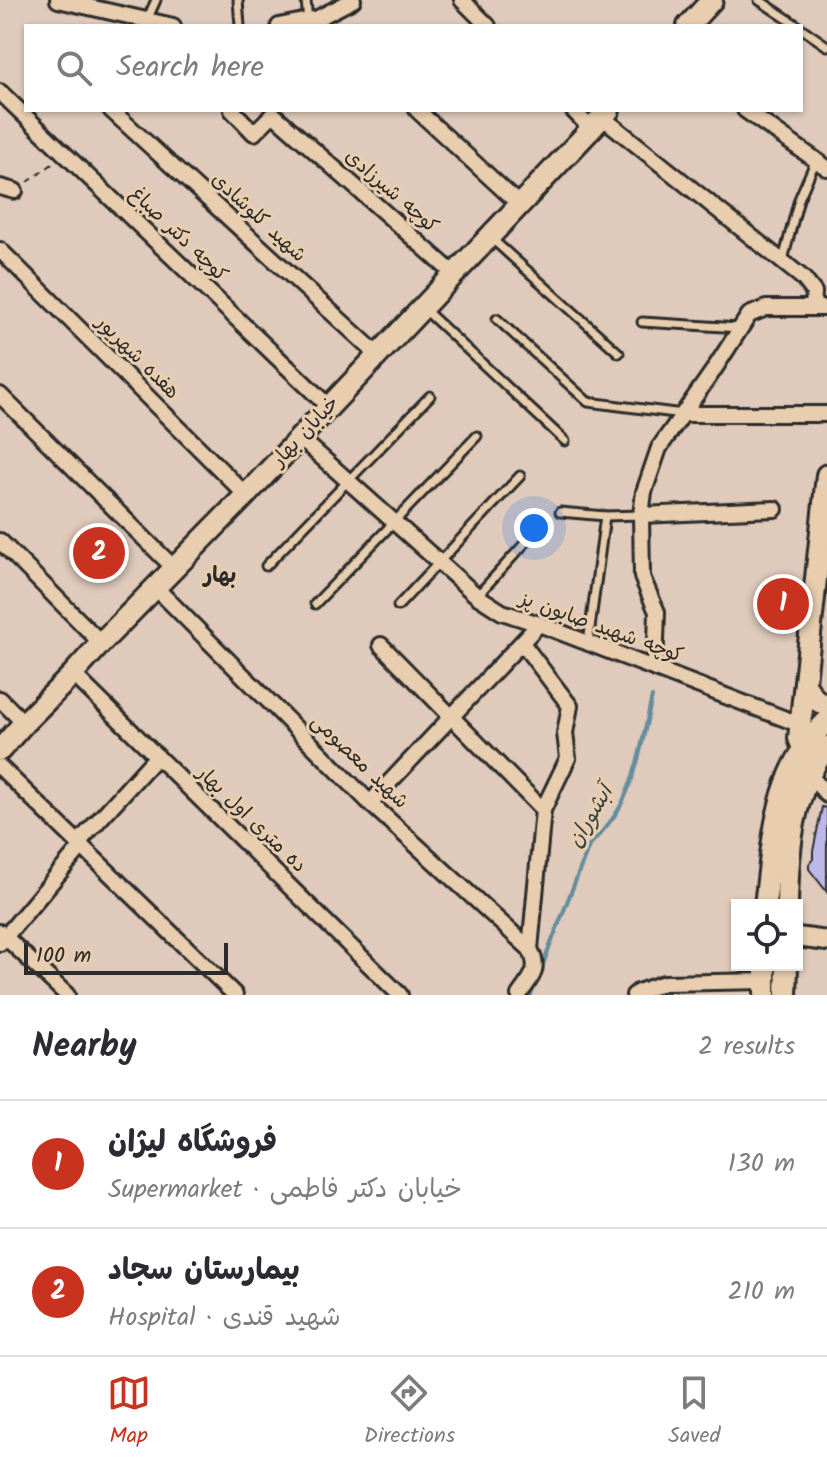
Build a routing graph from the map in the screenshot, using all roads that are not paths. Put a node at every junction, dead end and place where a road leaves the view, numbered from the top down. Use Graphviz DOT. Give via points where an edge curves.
graph roads {
  1 [pos="61,0"];
  2 [pos="156,0"];
  3 [pos="238,0"];
  4 [pos="306,0"];
  5 [pos="353,0"];
  6 [pos="462,0"];
  7 [pos="712,0"];
  8 [pos="759,0"];
  9 [pos="147,20"];
  10 [pos="308,22"];
  11 [pos="164,24"];
  12 [pos="240,24"];
  13 [pos="294,24"];
  14 [pos="486,24"];
  15 [pos="690,24"];
  16 [pos="795,24"];
  17 [pos="803,30"];
  18 [pos="827,46"];
  19 [pos="0,92"];
  20 [pos="113,112"];
  21 [pos="234,112"];
  22 [pos="419,112"];
  23 [pos="579,112"];
  24 [pos="748,112"];
  25 [pos="601,119"];
  26 [pos="822,164"];
  27 [pos="520,205"];
  28 [pos="490,236"];
  29 [pos="0,250"];
  30 [pos="782,262"];
  31 [pos="454,274"];
  32 [pos="422,308"];
  33 [pos="820,308"];
  34 [pos="497,319"];
  35 [pos="642,322"];
  36 [pos="741,329"];
  37 [pos="619,353"];
  38 [pos="378,355"];
  39 [pos="0,395"];
  40 [pos="430,396"];
  41 [pos="329,407"];
  42 [pos="683,414"];
  43 [pos="827,414"];
  44 [pos="477,436"];
  45 [pos="300,438"];
  46 [pos="565,441"];
  47 [pos="827,475"];
  48 [pos="520,476"];
  49 [pos="347,480"];
  50 [pos="246,495"];
  51 [pos="775,509"];
  52 [pos="560,512"];
  53 [pos="641,515"];
  54 [pos="605,516"];
  55 [pos="393,522"];
  56 [pos="536,531"];
  57 [pos="0,541"];
  58 [pos="439,562"];
  59 [pos="266,566"];
  60 [pos="175,569"];
  61 [pos="156,588"];
  62 [pos="477,596"];
  63 [pos="315,604"];
  64 [pos="398,606"];
  65 [pos="539,624"];
  66 [pos="101,643"];
  67 [pos="522,643"];
  68 [pos="588,643"];
  69 [pos="381,645"];
  70 [pos="655,669"];
  71 [pos="73,674"];
  72 [pos="805,684"];
  73 [pos="0,699"];
  74 [pos="827,705"];
  75 [pos="451,717"];
  76 [pos="827,721"];
  77 [pos="24,723"];
  78 [pos="801,725"];
  79 [pos="827,747"];
  80 [pos="803,749"];
  81 [pos="0,750"];
  82 [pos="157,756"];
  83 [pos="0,767"];
  84 [pos="809,774"];
  85 [pos="827,795"];
  86 [pos="370,803"];
  87 [pos="543,810"];
  88 [pos="80,845"];
  89 [pos="766,899"];
  90 [pos="787,899"];
  91 [pos="2,937"];
  92 [pos="803,938"];
  93 [pos="827,941"];
  94 [pos="533,955"];
  95 [pos="787,971"];
  96 [pos="765,980"];
  97 [pos="663,989"];
  98 [pos="67,995"];
  99 [pos="235,995"];
  100 [pos="400,995"];
  101 [pos="519,995"];
  102 [pos="634,995"];
  103 [pos="786,995"];
  1 -- 9 [label="street"];
  2 -- 9 [label="lane"];
  3 -- 12 [label="lane"];
  4 -- 10 [label="lane"];
  5 -- 10 [label="street"];
  6 -- 14 [label="street"];
  7 -- 15 [label="main road"];
  8 -- 16 [label="lane"];
  9 -- 11 [label="street"];
  10 -- 13 [label="street"];
  17 -- 18 [label="lane"];
  19 -- 41 [label="street, کوچه دکتر صباغ"];
  20 -- 38 [label="street, شهید کلوشادی"];
  21 -- 31 [label="street, کوچه شیرزادی" via="254,133 273,114"];
  22 -- 27 [label="street"];
  23 -- 25 [label="street"];
  24 -- 26 [label="street"];
  25 -- 27 [label="main road, خیابان بهار"];
  25 -- 30 [label="street"];
  26 -- 30 [label="lane" via="799,199"];
  27 -- 28 [label="main road, خیابان بهار"];
  28 -- 31 [label="main road, خیابان بهار"];
  28 -- 37 [label="lane"];
  29 -- 50 [label="street, هفده شهریور"];
  30 -- 33 [label="street" via="803,278"];
  31 -- 32 [label="main road, خیابان بهار"];
  32 -- 38 [label="main road, خیابان بهار"];
  32 -- 46 [label="lane"];
  33 -- 36 [label="street" via="766,308 749,315"];
  34 -- 42 [label="lane" via="588,402"];
  35 -- 36 [label="lane"];
  36 -- 42 [label="street"];
  38 -- 41 [label="main road, خیابان بهار"];
  39 -- 60 [label="street"];
  40 -- 49 [label="lane"];
  41 -- 45 [label="main road, خیابان بهار"];
  42 -- 43 [label="street"];
  42 -- 53 [label="street" via="659,448"];
  44 -- 55 [label="lane"];
  45 -- 49 [label="street, کوچه شهید صابون پز"];
  45 -- 50 [label="main road, خیابان بهار"];
  47 -- 72 [label="main road"];
  48 -- 58 [label="lane"];
  49 -- 55 [label="street, کوچه شهید صابون پز"];
  49 -- 59 [label="lane"];
  50 -- 60 [label="main road, خیابان بهار"];
  51 -- 53 [label="street"];
  52 -- 54 [label="lane"];
  53 -- 54 [label="lane"];
  53 -- 70 [label="street" via="642,577 657,612"];
  54 -- 68 [label="lane"];
  55 -- 58 [label="street, کوچه شهید صابون پز"];
  55 -- 63 [label="lane"];
  56 -- 62 [label="lane"];
  57 -- 66 [label="street"];
  58 -- 62 [label="street, کوچه شهید صابون پز"];
  58 -- 64 [label="lane"];
  60 -- 61 [label="main road, خیابان بهار"];
  61 -- 66 [label="main road, خیابان بهار"];
  61 -- 86 [label="street, شهید معصومی"];
  62 -- 65 [label="street, کوچه شهید صابون پز" via="502,612"];
  65 -- 67 [label="street"];
  65 -- 68 [label="street, کوچه شهید صابون پز"];
  66 -- 71 [label="main road, خیابان بهار"];
  67 -- 75 [label="street"];
  67 -- 87 [label="street" via="570,706 568,758"];
  68 -- 70 [label="street, کوچه شهید صابون پز"];
  69 -- 75 [label="street"];
  70 -- 78 [label="street, کوچه شهید صابون پز"];
  71 -- 77 [label="main road, خیابان بهار"];
  71 -- 82 [label="street, ده متری اول بهار"];
  72 -- 74 [label="main road" via="812,698"];
  72 -- 78 [label="main road"];
  73 -- 77 [label="street"];
  75 -- 86 [label="street"];
  75 -- 87 [label="street"];
  76 -- 80 [label="main road"];
  77 -- 81 [label="main road, خیابان بهار"];
  78 -- 80 [label="main road"];
  79 -- 84 [label="main road"];
  80 -- 89 [label="main road" via="775,820"];
  82 -- 88 [label="street"];
  82 -- 100 [label="street, ده متری اول بهار"];
  83 -- 88 [label="street"];
  84 -- 85 [label="street"];
  84 -- 90 [label="main road" via="791,839"];
  86 -- 94 [label="street, شهید معصومی"];
  87 -- 94 [label="street"];
  88 -- 91 [label="street"];
  88 -- 99 [label="street"];
  91 -- 98 [label="street"];
  92 -- 93 [label="street"];
  94 -- 101 [label="street" via="536,970"];
  95 -- 103 [label="main road"];
  96 -- 97 [label="street"];
  97 -- 102 [label="street"];
}
